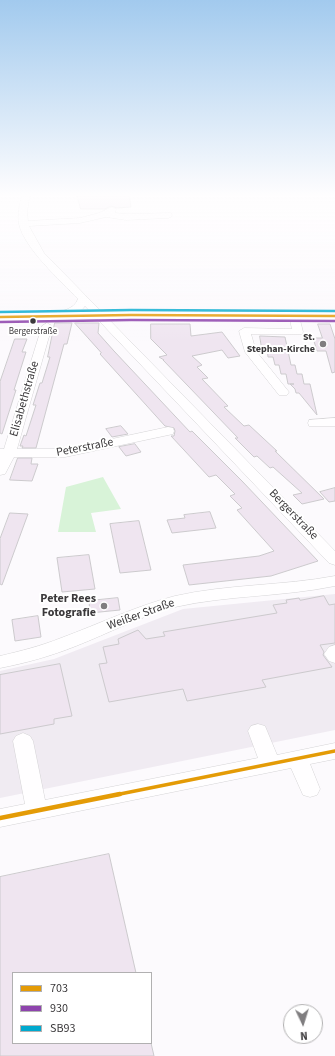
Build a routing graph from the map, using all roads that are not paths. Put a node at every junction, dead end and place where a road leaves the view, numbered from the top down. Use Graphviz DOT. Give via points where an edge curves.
graph roads {
  1 [pos="33,243"];
  2 [pos="83,298"];
  3 [pos="61,316"];
  4 [pos="100,316"];
  5 [pos="294,316"];
  6 [pos="335,316"];
  7 [pos="0,317"];
  8 [pos="47,326"];
  9 [pos="283,392"];
  10 [pos="335,422"];
  11 [pos="314,423"];
  12 [pos="168,431"];
  13 [pos="5,454"];
  14 [pos="0,471"];
  15 [pos="335,560"];
  16 [pos="335,581"];
  17 [pos="335,651"];
  18 [pos="335,656"];
  19 [pos="0,662"];
  20 [pos="258,732"];
  21 [pos="23,741"];
  22 [pos="335,751"];
  23 [pos="298,759"];
  24 [pos="270,764"];
  25 [pos="310,789"];
  26 [pos="37,811"];
  27 [pos="0,818"];
  1 -- 2 [label="street, Bergerstraße"];
  2 -- 3 [label="street" via="78,310"];
  2 -- 4 [label="street, Bergerstraße"];
  3 -- 4 [label="main road"];
  3 -- 7 [label="main road"];
  4 -- 5 [label="main road"];
  4 -- 15 [label="street, Bergerstraße"];
  5 -- 6 [label="main road"];
  5 -- 9 [label="street" via="298,332 244,331 251,352"];
  8 -- 13 [label="street, Elisabethstraße"];
  10 -- 11 [label="street"];
  12 -- 13 [label="street, Peterstraße" via="65,453"];
  13 -- 14 [label="street, Elisabethstraße"];
  16 -- 19 [label="street, Weißer Straße" via="173,602 52,649"];
  17 -- 18 [label="street"];
  20 -- 24 [label="street"];
  21 -- 26 [label="street"];
  22 -- 23 [label="street"];
  23 -- 24 [label="street"];
  23 -- 25 [label="street"];
  24 -- 26 [label="street"];
  26 -- 27 [label="street"];
}
